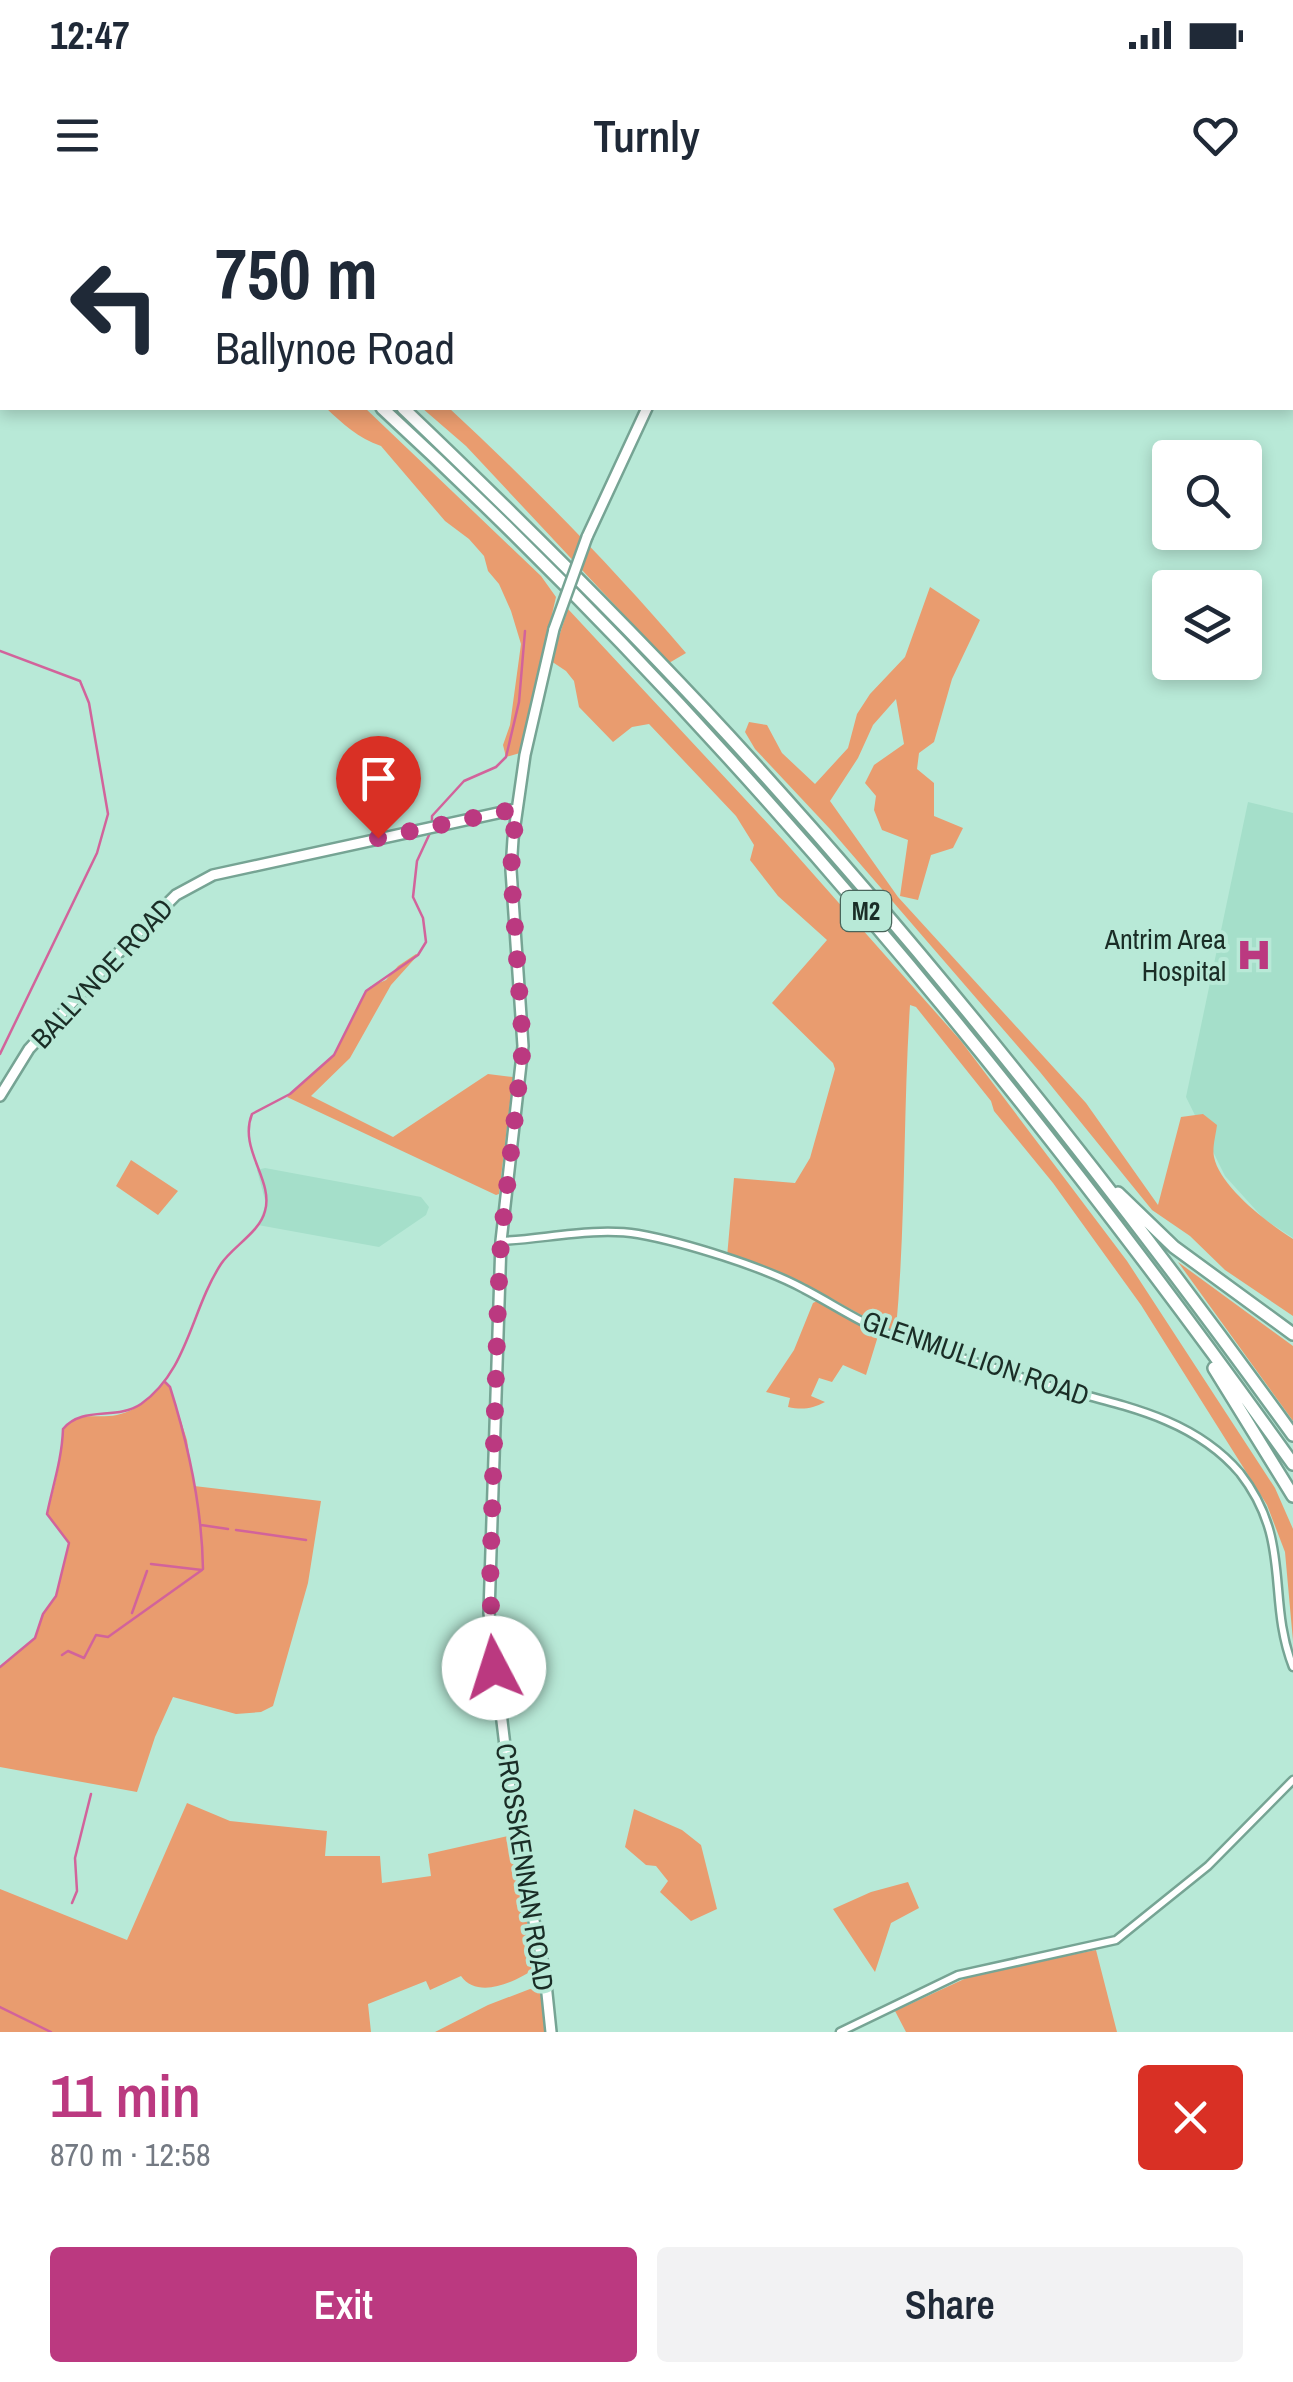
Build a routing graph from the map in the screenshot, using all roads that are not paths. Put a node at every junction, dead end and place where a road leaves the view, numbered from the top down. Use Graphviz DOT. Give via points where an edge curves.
graph roads {
  1 [pos="384,410"];
  2 [pos="405,410"];
  3 [pos="646,410"];
  4 [pos="516,809"];
  5 [pos="0,1096"];
  6 [pos="1096,1174"];
  7 [pos="501,1240"];
  8 [pos="1173,1298"];
  9 [pos="1293,1334"];
  10 [pos="1293,1435"];
  11 [pos="1293,1464"];
  12 [pos="1293,1496"];
  13 [pos="1293,1667"];
  14 [pos="1293,1780"];
  15 [pos="552,2032"];
  16 [pos="840,2032"];
  1 -- 8 [label="highway, M2" via="560,580 801,838 944,1004"];
  2 -- 6 [label="highway, M2" via="569,569 750,760 922,955"];
  3 -- 4 [label="street, CROSSKENNAN ROAD, bridge" via="554,628"];
  4 -- 5 [label="street, BALLYNOE ROAD" via="188,886 30,1048"];
  4 -- 7 [label="street, CROSSKENNAN ROAD" via="511,870 523,1046"];
  6 -- 9 [label="highway" via="1183,1255"];
  6 -- 10 [label="highway, M2"];
  7 -- 13 [label="street, GLENMULLION ROAD" via="608,1232 656,1238 782,1279 910,1342 1188,1430 1240,1472 1269,1522"];
  7 -- 15 [label="street, CROSSKENNAN ROAD" via="489,1613 515,1829"];
  8 -- 11 [label="highway, M2"];
  8 -- 12 [label="highway"];
  14 -- 16 [label="street" via="1208,1866 1116,1940 964,1973"];
}
